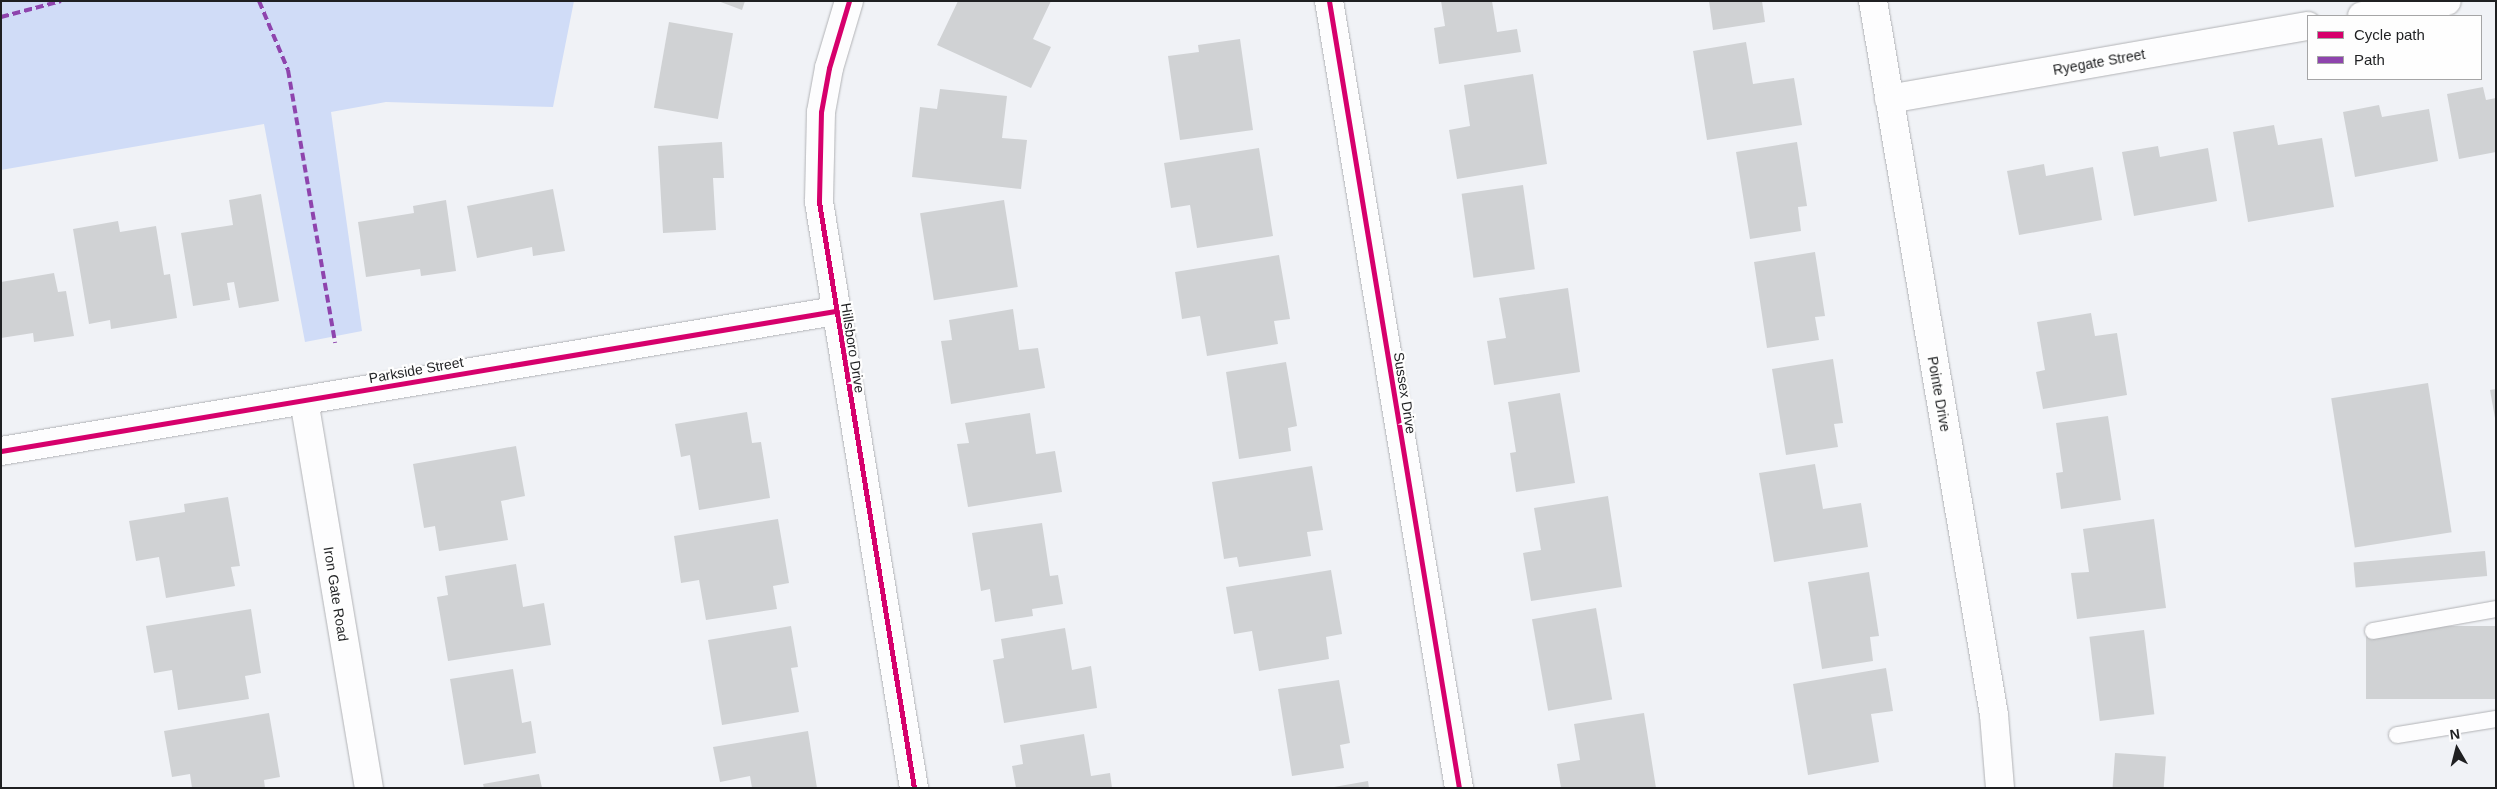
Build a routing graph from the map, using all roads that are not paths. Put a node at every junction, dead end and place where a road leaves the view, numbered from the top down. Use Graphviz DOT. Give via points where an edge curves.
graph roads {
  1 [pos="849,1"];
  2 [pos="1328,1"];
  3 [pos="1873,1"];
  4 [pos="2447,1"];
  5 [pos="2368,15"];
  6 [pos="2307,26"];
  7 [pos="1889,99"];
  8 [pos="835,311"];
  9 [pos="304,400"];
  10 [pos="1,451"];
  11 [pos="2496,609"];
  12 [pos="2373,631"];
  13 [pos="2496,720"];
  14 [pos="2397,735"];
  15 [pos="368,788"];
  16 [pos="914,788"];
  17 [pos="1459,788"];
  18 [pos="2000,788"];
  1 -- 8 [label="street, Hillsboro Drive" via="829,68 818,157 819,202"];
  2 -- 17 [label="street, Sussex Drive"];
  3 -- 7 [label="street, Pointe Drive"];
  4 -- 5 [label="street"];
  6 -- 7 [label="street, Ryegate Street"];
  7 -- 18 [label="street, Pointe Drive" via="1994,715"];
  8 -- 9 [label="street, Parkside Street"];
  8 -- 16 [label="street, Hillsboro Drive"];
  9 -- 10 [label="street, Parkside Street"];
  9 -- 15 [label="street, Iron Gate Road"];
  11 -- 12 [label="lane"];
  13 -- 14 [label="lane"];
}
